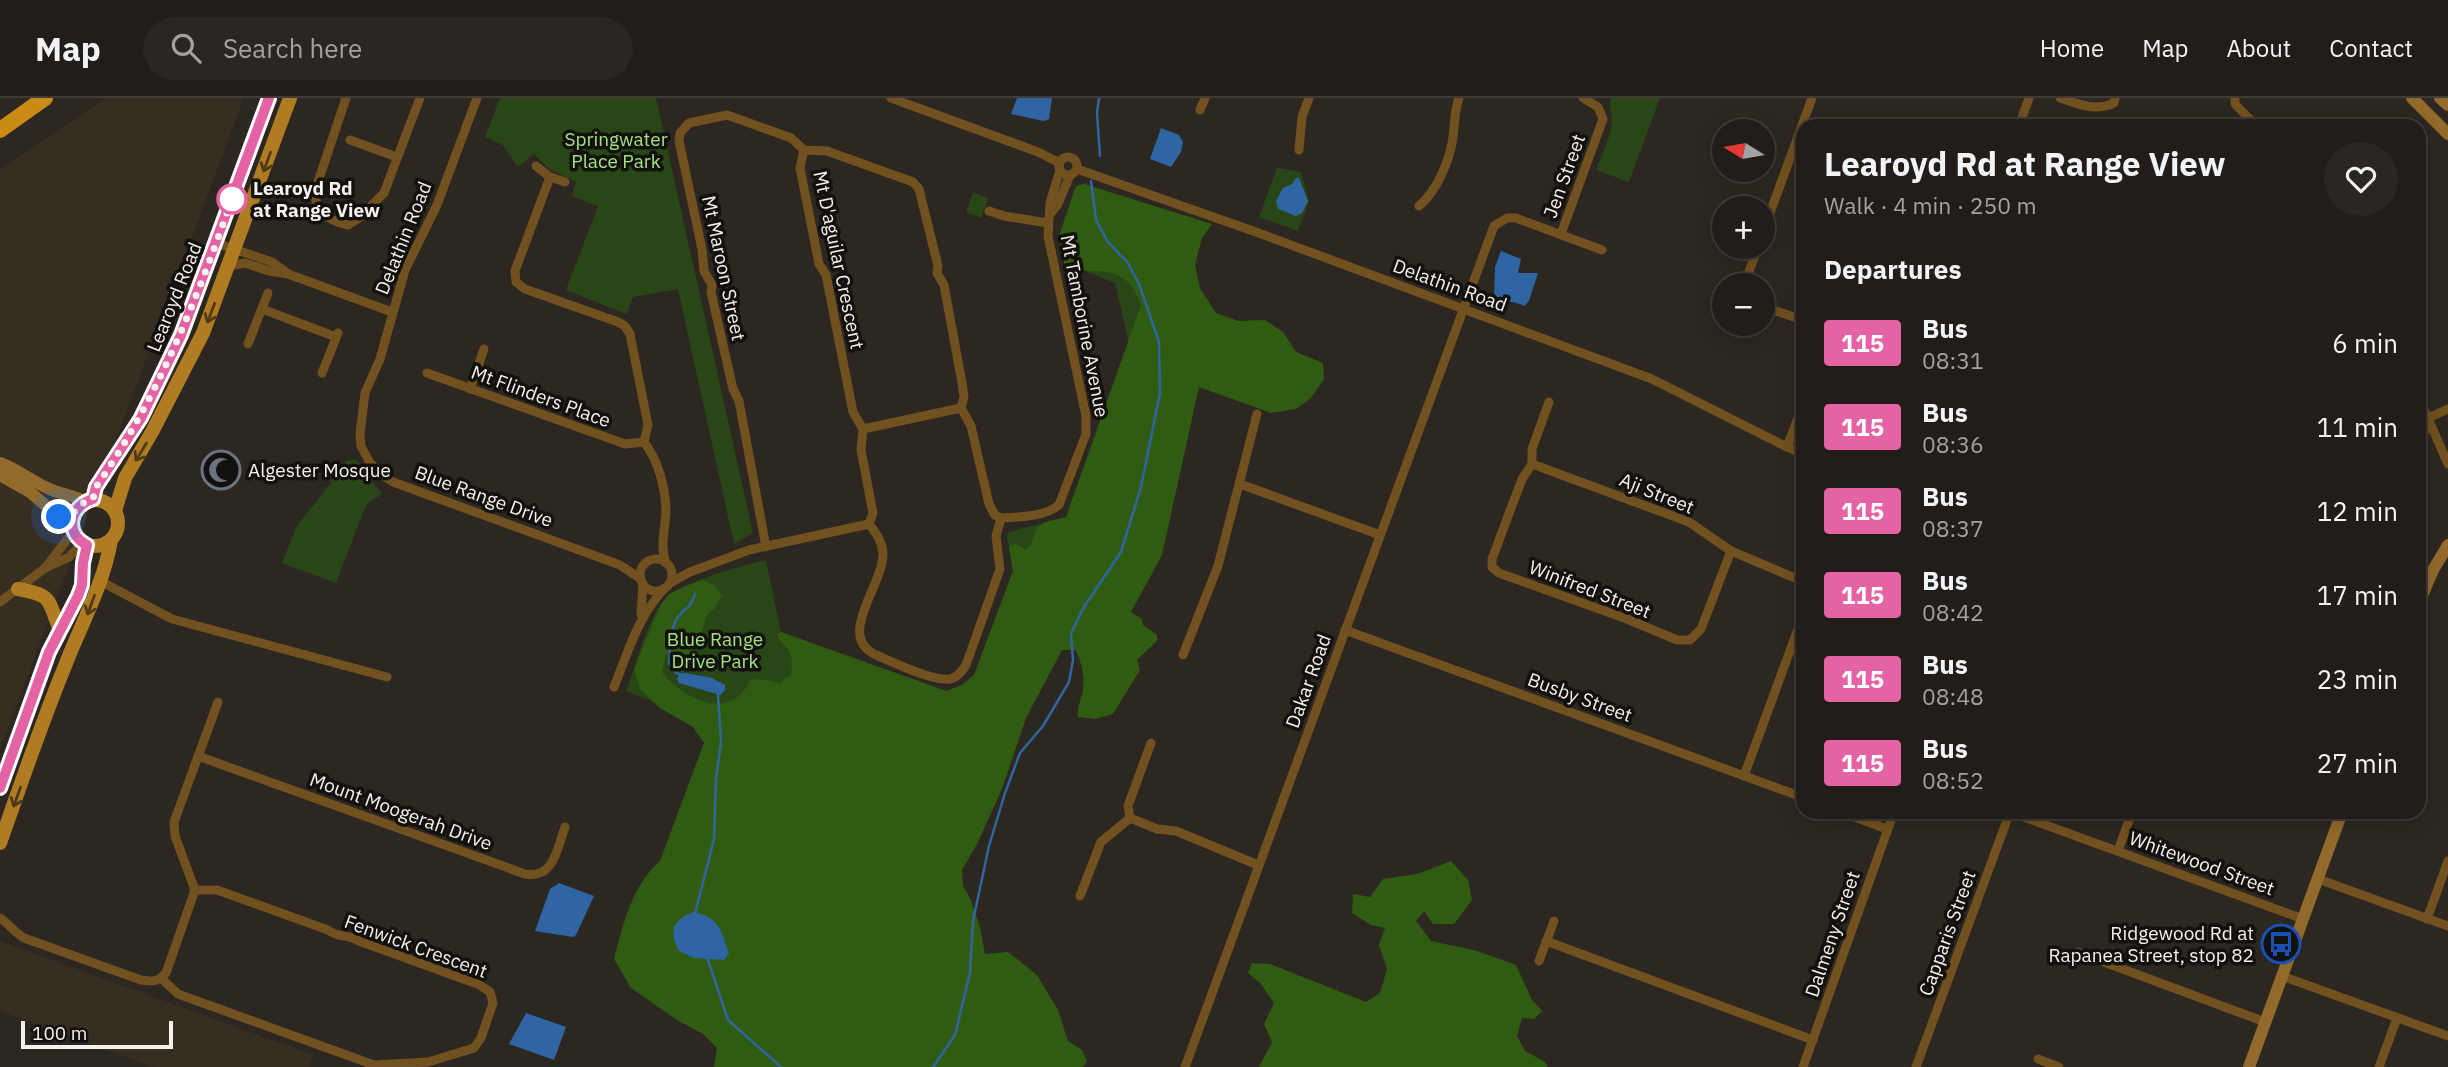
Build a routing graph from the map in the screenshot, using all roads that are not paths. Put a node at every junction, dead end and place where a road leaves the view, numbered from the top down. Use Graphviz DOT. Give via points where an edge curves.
graph roads {
  1 [pos="45,98"];
  2 [pos="270,98"];
  3 [pos="290,98"];
  4 [pos="346,98"];
  5 [pos="420,98"];
  6 [pos="477,98"];
  7 [pos="891,98"];
  8 [pos="1205,98"];
  9 [pos="1309,98"];
  10 [pos="1459,98"];
  11 [pos="1583,98"];
  12 [pos="1812,98"];
  13 [pos="2029,98"];
  14 [pos="2060,98"];
  15 [pos="2115,98"];
  16 [pos="2235,98"];
  17 [pos="2412,98"];
  18 [pos="2440,98"];
  19 [pos="2448,105"];
  20 [pos="1200,110"];
  21 [pos="2249,118"];
  22 [pos="1804,119"];
  23 [pos="2022,119"];
  24 [pos="0,130"];
  25 [pos="2448,134"];
  26 [pos="350,140"];
  27 [pos="1796,142"];
  28 [pos="804,150"];
  29 [pos="1298,150"];
  30 [pos="397,156"];
  31 [pos="536,166"];
  32 [pos="1060,166"];
  33 [pos="1073,172"];
  34 [pos="550,177"];
  35 [pos="565,182"];
  36 [pos="1775,199"];
  37 [pos="1419,206"];
  38 [pos="989,211"];
  39 [pos="1049,218"];
  40 [pos="1561,234"];
  41 [pos="216,243"];
  42 [pos="235,248"];
  43 [pos="1602,250"];
  44 [pos="229,267"];
  45 [pos="288,274"];
  46 [pos="268,293"];
  47 [pos="1464,308"];
  48 [pos="262,309"];
  49 [pos="1775,311"];
  50 [pos="392,312"];
  51 [pos="1796,318"];
  52 [pos="248,344"];
  53 [pos="484,349"];
  54 [pos="322,373"];
  55 [pos="427,373"];
  56 [pos="470,389"];
  57 [pos="1549,402"];
  58 [pos="961,408"];
  59 [pos="2448,409"];
  60 [pos="1257,414"];
  61 [pos="2426,414"];
  62 [pos="1796,423"];
  63 [pos="2430,423"];
  64 [pos="2426,426"];
  65 [pos="863,429"];
  66 [pos="360,434"];
  67 [pos="644,442"];
  68 [pos="1787,447"];
  69 [pos="1796,451"];
  70 [pos="0,463"];
  71 [pos="1532,464"];
  72 [pos="2448,464"];
  73 [pos="0,475"];
  74 [pos="1240,484"];
  75 [pos="89,500"];
  76 [pos="115,511"];
  77 [pos="1001,518"];
  78 [pos="869,524"];
  79 [pos="664,535"];
  80 [pos="1380,535"];
  81 [pos="79,536"];
  82 [pos="111,540"];
  83 [pos="2448,545"];
  84 [pos="766,547"];
  85 [pos="1731,551"];
  86 [pos="648,562"];
  87 [pos="620,565"];
  88 [pos="668,566"];
  89 [pos="45,568"];
  90 [pos="690,572"];
  91 [pos="1796,578"];
  92 [pos="100,581"];
  93 [pos="642,582"];
  94 [pos="2426,585"];
  95 [pos="667,586"];
  96 [pos="18,589"];
  97 [pos="0,602"];
  98 [pos="640,620"];
  99 [pos="60,628"];
  100 [pos="1345,630"];
  101 [pos="1796,634"];
  102 [pos="1183,655"];
  103 [pos="387,677"];
  104 [pos="614,687"];
  105 [pos="218,702"];
  106 [pos="1151,743"];
  107 [pos="198,756"];
  108 [pos="1744,776"];
  109 [pos="0,788"];
  110 [pos="1796,795"];
  111 [pos="1130,818"];
  112 [pos="1860,819"];
  113 [pos="1892,819"];
  114 [pos="2007,819"];
  115 [pos="2029,819"];
  116 [pos="2129,819"];
  117 [pos="2340,819"];
  118 [pos="565,827"];
  119 [pos="1888,829"];
  120 [pos="0,844"];
  121 [pos="2118,851"];
  122 [pos="2448,861"];
  123 [pos="1258,865"];
  124 [pos="2318,879"];
  125 [pos="195,890"];
  126 [pos="1080,895"];
  127 [pos="0,918"];
  128 [pos="2303,919"];
  129 [pos="2427,919"];
  130 [pos="1554,921"];
  131 [pos="2448,926"];
  132 [pos="5,929"];
  133 [pos="1546,941"];
  134 [pos="2077,952"];
  135 [pos="1539,961"];
  136 [pos="2282,976"];
  137 [pos="162,978"];
  138 [pos="2397,1018"];
  139 [pos="2265,1022"];
  140 [pos="2448,1036"];
  141 [pos="1813,1040"];
  142 [pos="2038,1059"];
  143 [pos="1185,1067"];
  144 [pos="1803,1067"];
  145 [pos="1916,1067"];
  146 [pos="2059,1067"];
  147 [pos="2249,1067"];
  148 [pos="2379,1067"];
  1 -- 24 [label="highway"];
  2 -- 41 [label="main road, Learoyd Road"];
  3 -- 42 [label="main road, Learoyd Road, one-way"];
  4 -- 30 [label="street" via="314,194 323,215 348,225 359,218 384,192"];
  5 -- 30 [label="street"];
  6 -- 50 [label="street, Delathin Road"];
  7 -- 32 [label="street" via="1038,152"];
  8 -- 20 [label="street"];
  9 -- 29 [label="street"];
  10 -- 37 [label="street" via="1444,167 1429,198"];
  11 -- 40 [label="street, Jen Street" via="1598,107 1603,119"];
  12 -- 22 [label="street"];
  13 -- 23 [label="street"];
  14 -- 15 [label="street" via="2090,108 2104,108"];
  16 -- 21 [label="street"];
  17 -- 25 [label="main road"];
  18 -- 19 [label="main road"];
  26 -- 30 [label="street"];
  27 -- 36 [label="street"];
  28 -- 58 [label="street, Mt D'aguilar Crescent" via="827,151 913,182 919,189 937,273 944,285 964,397"];
  28 -- 65 [label="street, Mt D'aguilar Crescent" via="800,167 818,264 826,275 853,412"];
  28 -- 84 [label="street, Mt Maroon Street" via="791,138 727,115 689,123 678,141 704,271 712,285 739,401"];
  31 -- 34 [label="street"];
  32 -- 33 [label="street" via="1065,175"];
  32 -- 33 [label="street" via="1070,157 1076,162"];
  32 -- 39 [label="street"];
  33 -- 39 [label="street"];
  33 -- 47 [label="street, Delathin Road"];
  34 -- 35 [label="street"];
  34 -- 67 [label="street" via="515,271 516,282 625,326 648,425"];
  38 -- 39 [label="street"];
  39 -- 77 [label="street, Mt Tamborine Avenue" via="1050,248 1087,430 1059,505 1045,512"];
  40 -- 43 [label="street"];
  40 -- 47 [label="street, Dakar Road" via="1516,218 1499,220"];
  41 -- 42 [label="street"];
  41 -- 75 [label="main road, Learoyd Road" via="165,370"];
  42 -- 44 [label="main road, Learoyd Road"];
  42 -- 45 [label="street" via="272,262"];
  44 -- 45 [label="street" via="244,263"];
  44 -- 76 [label="main road, Learoyd Road, one-way" via="203,333 125,478"];
  45 -- 50 [label="street"];
  46 -- 48 [label="street"];
  47 -- 68 [label="street, Delathin Road" via="1652,379"];
  47 -- 80 [label="street, Dakar Road"];
  48 -- 52 [label="street"];
  48 -- 54 [label="street" via="337,335"];
  49 -- 51 [label="street"];
  50 -- 66 [label="street, Delathin Road" via="365,393"];
  53 -- 56 [label="street"];
  55 -- 56 [label="street, Mt Flinders Place"];
  56 -- 67 [label="street, Mt Flinders Place" via="625,444"];
  57 -- 71 [label="street" via="1532,449"];
  58 -- 65 [label="street"];
  58 -- 77 [label="street" via="971,426 989,504"];
  59 -- 63 [label="street"];
  60 -- 74 [label="street"];
  61 -- 63 [label="street"];
  62 -- 68 [label="street"];
  63 -- 64 [label="street"];
  63 -- 72 [label="street"];
  65 -- 78 [label="street" via="861,450 873,513"];
  66 -- 87 [label="street, Blue Range Drive" via="370,463 393,482"];
  67 -- 79 [label="street" via="656,457 666,508"];
  68 -- 69 [label="street, Delathin Road"];
  70 -- 75 [label="main road" via="48,489"];
  71 -- 85 [label="street, Aji Street" via="1689,522"];
  71 -- 85 [label="street, Winifred Street" via="1492,559 1492,567 1499,573 1676,640 1690,640 1701,629"];
  73 -- 81 [label="main road" via="30,492"];
  74 -- 80 [label="street"];
  74 -- 102 [label="street" via="1218,566"];
  75 -- 76 [label="main road" via="106,502"];
  75 -- 81 [label="main road" via="75,510"];
  76 -- 82 [label="main road" via="118,526"];
  77 -- 78 [label="street" via="996,536 998,576 966,664 948,679 876,655 861,644 859,627 883,552"];
  78 -- 84 [label="street"];
  79 -- 86 [label="street"];
  79 -- 88 [label="street" via="662,553"];
  80 -- 100 [label="street, Dakar Road"];
  81 -- 82 [label="main road" via="100,546"];
  81 -- 89 [label="street"];
  81 -- 89 [label="street" via="69,557"];
  81 -- 99 [label="main road" via="82,585"];
  82 -- 92 [label="main road"];
  83 -- 94 [label="main road"];
  84 -- 90 [label="street"];
  85 -- 91 [label="street, Aji Street"];
  86 -- 87 [label="street"];
  86 -- 88 [label="street" via="660,560"];
  86 -- 93 [label="street" via="641,569"];
  87 -- 93 [label="street"];
  88 -- 90 [label="street"];
  88 -- 95 [label="street"];
  89 -- 96 [label="street"];
  90 -- 95 [label="street"];
  92 -- 103 [label="street" via="172,619"];
  92 -- 120 [label="main road, one-way" via="51,700"];
  93 -- 95 [label="street" via="653,591"];
  93 -- 98 [label="street"];
  95 -- 98 [label="street"];
  96 -- 97 [label="street"];
  96 -- 99 [label="main road" via="45,597"];
  98 -- 104 [label="street"];
  99 -- 109 [label="main road"];
  100 -- 108 [label="street, Busby Street"];
  100 -- 123 [label="street, Dakar Road"];
  101 -- 108 [label="street"];
  105 -- 107 [label="street"];
  106 -- 111 [label="street" via="1128,806"];
  107 -- 118 [label="street, Mount Moogerah Drive" via="525,874 536,876 552,864"];
  107 -- 125 [label="street" via="173,828"];
  108 -- 110 [label="street, Busby Street"];
  111 -- 123 [label="street" via="1176,831"];
  111 -- 126 [label="street" via="1101,842"];
  112 -- 119 [label="street"];
  113 -- 119 [label="street, Dalmeny Street"];
  114 -- 145 [label="street, Capparis Street"];
  115 -- 121 [label="street, Whitewood Street"];
  116 -- 121 [label="street"];
  117 -- 124 [label="main road"];
  119 -- 141 [label="street, Dalmeny Street"];
  121 -- 128 [label="street, Whitewood Street"];
  122 -- 129 [label="street"];
  123 -- 143 [label="street, Dakar Road"];
  124 -- 128 [label="main road"];
  124 -- 129 [label="street"];
  125 -- 137 [label="street"];
  125 -- 137 [label="street, Fenwick Crescent" via="217,890 480,985 490,992 493,1003 481,1038 469,1051 434,1061 370,1064 178,995"];
  127 -- 132 [label="street"];
  128 -- 136 [label="main road"];
  129 -- 131 [label="street"];
  130 -- 133 [label="street"];
  132 -- 137 [label="street" via="141,980"];
  133 -- 135 [label="street"];
  133 -- 141 [label="street"];
  134 -- 139 [label="street"];
  136 -- 138 [label="street"];
  136 -- 139 [label="main road"];
  138 -- 140 [label="street"];
  138 -- 148 [label="street"];
  139 -- 147 [label="main road"];
  141 -- 144 [label="street, Dalmeny Street"];
  142 -- 146 [label="street"];
}
